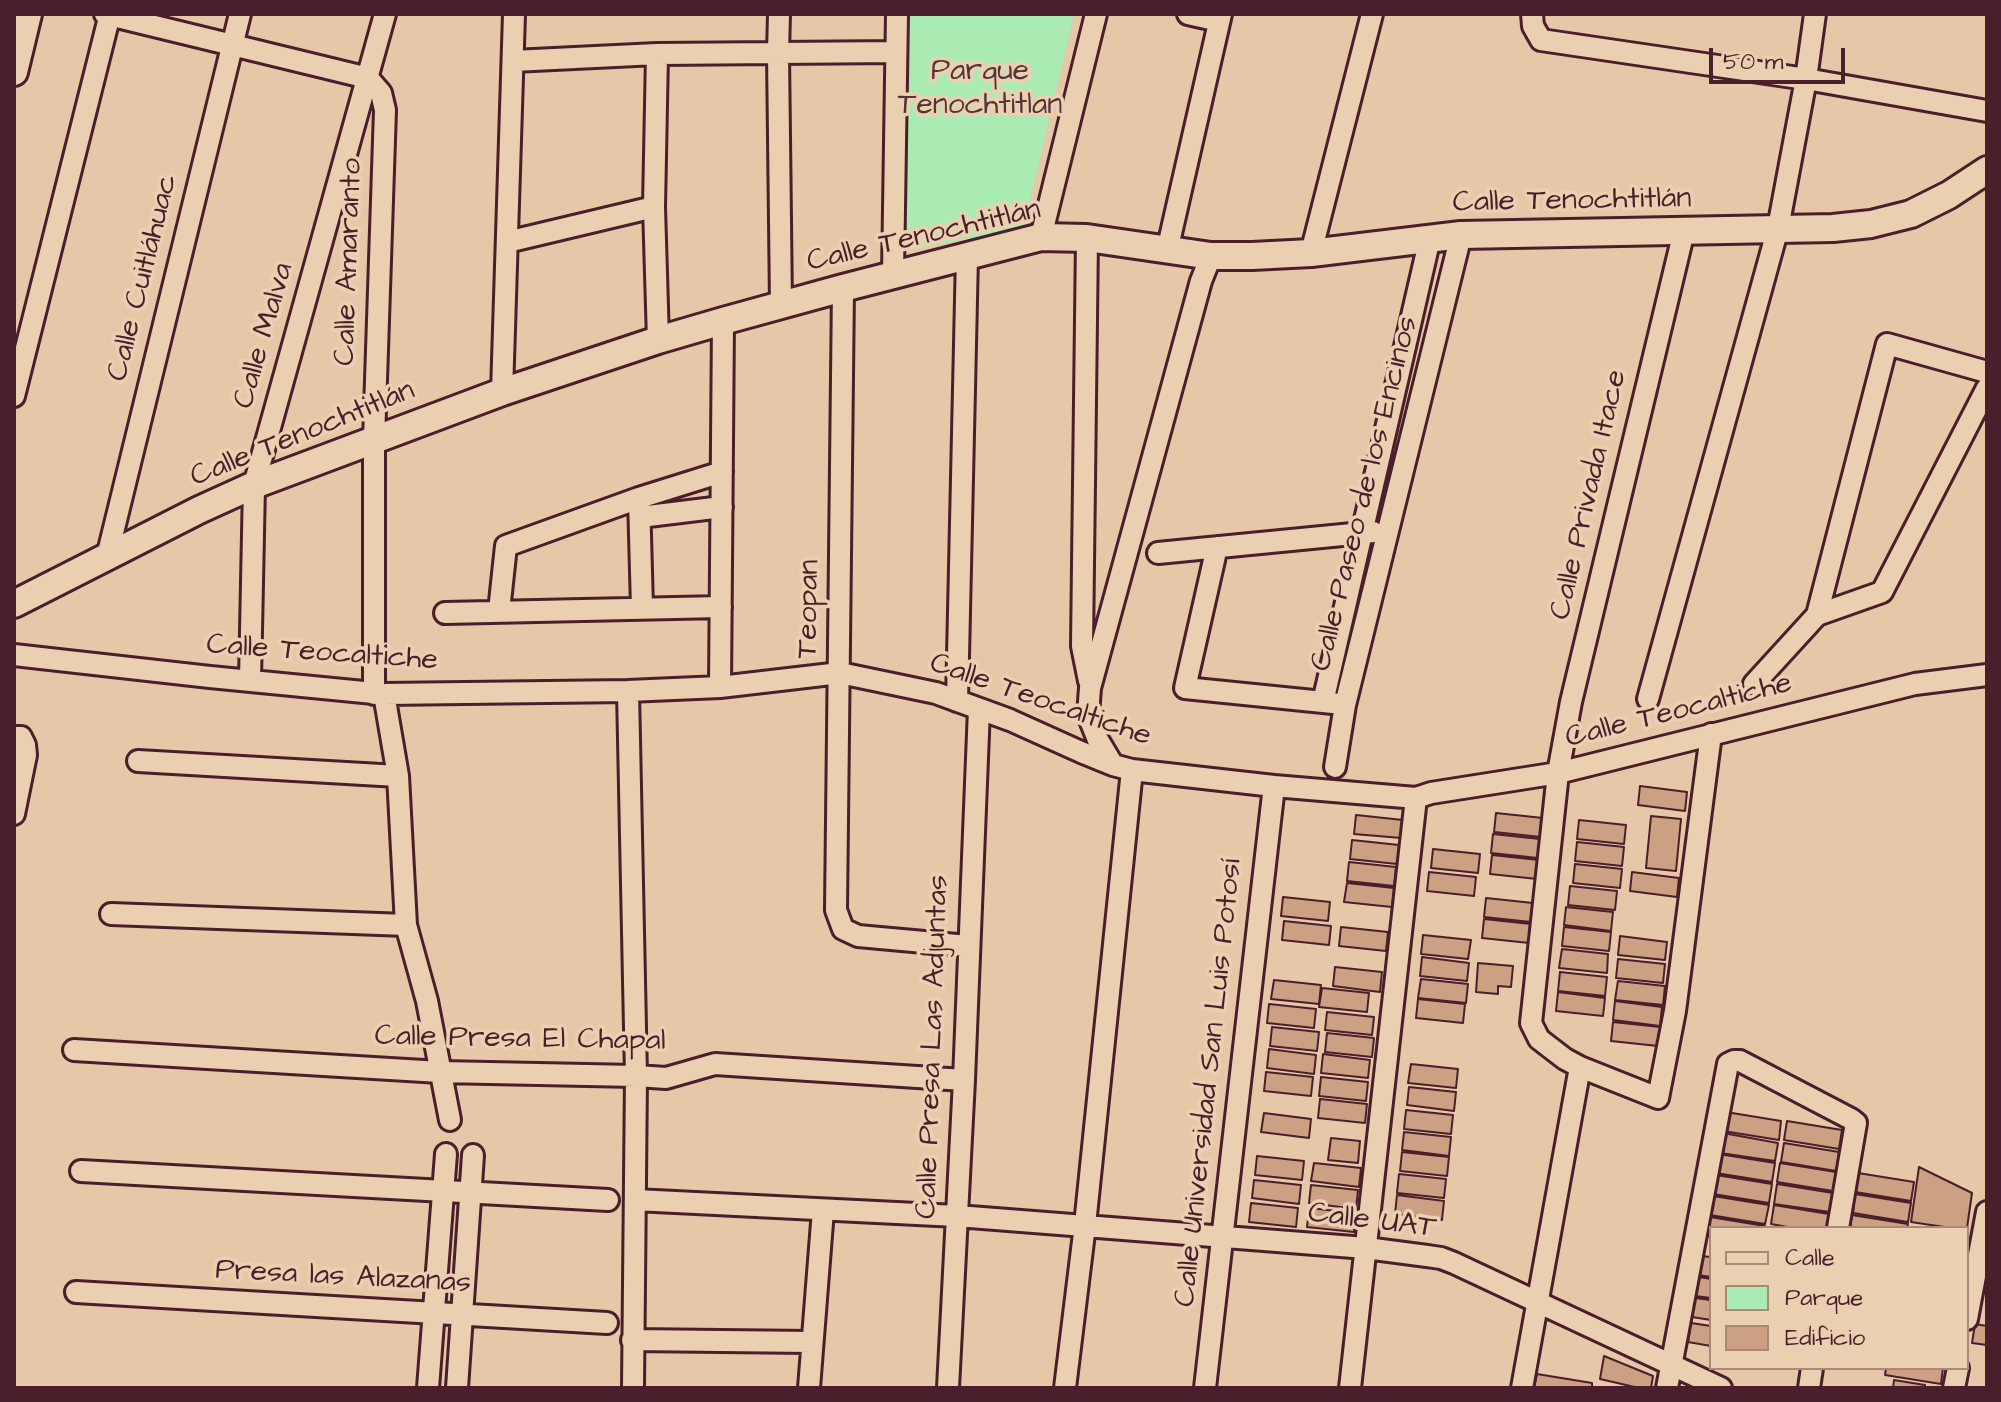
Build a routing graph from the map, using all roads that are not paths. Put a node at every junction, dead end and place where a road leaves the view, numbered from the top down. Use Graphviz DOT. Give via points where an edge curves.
graph roads {
  1 [pos="28,14"];
  2 [pos="108,14"];
  3 [pos="240,14"];
  4 [pos="385,14"];
  5 [pos="514,14"];
  6 [pos="779,14"];
  7 [pos="897,14"];
  8 [pos="1096,14"];
  9 [pos="1188,14"];
  10 [pos="1372,14"];
  11 [pos="1532,14"];
  12 [pos="1815,14"];
  13 [pos="1220,18"];
  14 [pos="18,42"];
  15 [pos="232,45"];
  16 [pos="896,52"];
  17 [pos="778,53"];
  18 [pos="657,54"];
  19 [pos="513,61"];
  20 [pos="14,72"];
  21 [pos="368,78"];
  22 [pos="1806,79"];
  23 [pos="1987,111"];
  24 [pos="1987,170"];
  25 [pos="654,207"];
  26 [pos="1778,228"];
  27 [pos="1684,231"];
  28 [pos="1461,235"];
  29 [pos="1041,237"];
  30 [pos="1087,238"];
  31 [pos="1430,238"];
  32 [pos="507,242"];
  33 [pos="1167,251"];
  34 [pos="1311,253"];
  35 [pos="967,255"];
  36 [pos="1211,256"];
  37 [pos="893,274"];
  38 [pos="843,288"];
  39 [pos="1417,296"];
  40 [pos="1444,302"];
  41 [pos="781,305"];
  42 [pos="723,321"];
  43 [pos="658,340"];
  44 [pos="1987,372"];
  45 [pos="1987,388"];
  46 [pos="502,392"];
  47 [pos="14,396"];
  48 [pos="374,440"];
  49 [pos="722,472"];
  50 [pos="254,485"];
  51 [pos="722,507"];
  52 [pos="640,508"];
  53 [pos="1387,530"];
  54 [pos="1362,534"];
  55 [pos="1217,547"];
  56 [pos="1158,553"];
  57 [pos="107,557"];
  58 [pos="14,604"];
  59 [pos="721,607"];
  60 [pos="642,608"];
  61 [pos="499,611"];
  62 [pos="445,613"];
  63 [pos="1817,615"];
  64 [pos="14,655"];
  65 [pos="840,673"];
  66 [pos="1987,675"];
  67 [pos="250,680"];
  68 [pos="1754,684"];
  69 [pos="720,687"];
  70 [pos="1090,688"];
  71 [pos="628,691"];
  72 [pos="379,694"];
  73 [pos="1648,699"];
  74 [pos="957,701"];
  75 [pos="1323,702"];
  76 [pos="1345,705"];
  77 [pos="979,709"];
  78 [pos="1711,734"];
  79 [pos="14,737"];
  80 [pos="138,761"];
  81 [pos="1123,767"];
  82 [pos="1335,767"];
  83 [pos="1558,773"];
  84 [pos="398,776"];
  85 [pos="1274,786"];
  86 [pos="1416,798"];
  87 [pos="14,814"];
  88 [pos="111,914"];
  89 [pos="406,925"];
  90 [pos="968,946"];
  91 [pos="74,1050"];
  92 [pos="1580,1067"];
  93 [pos="440,1072"];
  94 [pos="636,1076"];
  95 [pos="964,1080"];
  96 [pos="450,1120"];
  97 [pos="446,1154"];
  98 [pos="473,1155"];
  99 [pos="81,1171"];
  100 [pos="443,1191"];
  101 [pos="471,1192"];
  102 [pos="608,1200"];
  103 [pos="635,1200"];
  104 [pos="823,1210"];
  105 [pos="1987,1212"];
  106 [pos="957,1216"];
  107 [pos="1085,1225"];
  108 [pos="1838,1226"];
  109 [pos="1224,1237"];
  110 [pos="1366,1248"];
  111 [pos="76,1292"];
  112 [pos="1537,1303"];
  113 [pos="1969,1308"];
  114 [pos="433,1313"];
  115 [pos="461,1315"];
  116 [pos="607,1323"];
  117 [pos="632,1340"];
  118 [pos="811,1342"];
  119 [pos="1672,1365"];
  120 [pos="428,1388"];
  121 [pos="457,1388"];
  122 [pos="633,1388"];
  123 [pos="809,1388"];
  124 [pos="948,1388"];
  125 [pos="1065,1388"];
  126 [pos="1205,1388"];
  127 [pos="1350,1388"];
  128 [pos="1522,1388"];
  129 [pos="1667,1388"];
  130 [pos="1721,1388"];
  1 -- 14 [label="street"];
  2 -- 15 [label="street"];
  2 -- 47 [label="street"];
  3 -- 15 [label="street, Calle Cuitláhuac"];
  4 -- 21 [label="street, Calle Malva"];
  5 -- 19 [label="street"];
  6 -- 17 [label="street"];
  7 -- 16 [label="street"];
  8 -- 29 [label="street"];
  9 -- 13 [label="street"];
  10 -- 34 [label="street"];
  11 -- 22 [label="street" via="1541,40"];
  12 -- 22 [label="street"];
  13 -- 33 [label="street"];
  14 -- 20 [label="street"];
  15 -- 21 [label="street"];
  15 -- 57 [label="street, Calle Cuitláhuac"];
  16 -- 17 [label="street"];
  16 -- 37 [label="street"];
  17 -- 18 [label="street"];
  17 -- 41 [label="street"];
  18 -- 19 [label="street"];
  18 -- 25 [label="street"];
  19 -- 32 [label="street"];
  21 -- 48 [label="street, Calle Amaranto" via="381,93 385,110"];
  21 -- 50 [label="street, Calle Malva"];
  22 -- 23 [label="street"];
  22 -- 26 [label="street"];
  24 -- 26 [label="street, Calle Tenochtitlán" via="1911,214 1871,224"];
  25 -- 32 [label="street"];
  25 -- 43 [label="street"];
  26 -- 27 [label="street, Calle Tenochtitlán"];
  26 -- 73 [label="street"];
  27 -- 28 [label="street, Calle Tenochtitlán"];
  27 -- 83 [label="street, Calle Privada Itace"];
  28 -- 31 [label="street, Calle Tenochtitlán"];
  28 -- 40 [label="street, Calle Paseo de los Encinos"];
  29 -- 30 [label="street, Calle Tenochtitlán"];
  29 -- 35 [label="street, Calle Tenochtitlán"];
  30 -- 33 [label="street, Calle Tenochtitlán"];
  30 -- 70 [label="street" via="1082,646"];
  31 -- 34 [label="street, Calle Tenochtitlán"];
  31 -- 39 [label="street, Calle Paseo de los Encinos"];
  32 -- 46 [label="street"];
  33 -- 36 [label="street, Calle Tenochtitlán"];
  34 -- 36 [label="street, Calle Tenochtitlán"];
  35 -- 37 [label="street, Calle Tenochtitlán"];
  35 -- 74 [label="street"];
  36 -- 70 [label="street"];
  37 -- 38 [label="street, Calle Tenochtitlán"];
  38 -- 41 [label="street, Calle Tenochtitlán"];
  38 -- 65 [label="street, Teopan"];
  39 -- 40 [label="street"];
  39 -- 54 [label="street, Calle Paseo de los Encinos"];
  40 -- 53 [label="street, Calle Paseo de los Encinos"];
  41 -- 42 [label="street, Calle Tenochtitlán"];
  42 -- 43 [label="street, Calle Tenochtitlán"];
  42 -- 49 [label="street"];
  43 -- 46 [label="street, Calle Tenochtitlán"];
  44 -- 63 [label="street" via="1887,344"];
  45 -- 63 [label="street" via="1882,592"];
  46 -- 48 [label="street, Calle Tenochtitlán"];
  48 -- 50 [label="street, Calle Tenochtitlán"];
  48 -- 72 [label="street, Calle Amaranto"];
  49 -- 51 [label="street"];
  49 -- 52 [label="street"];
  50 -- 57 [label="street, Calle Tenochtitlán"];
  50 -- 67 [label="street, Calle Malva"];
  51 -- 52 [label="street"];
  51 -- 59 [label="street"];
  52 -- 60 [label="street"];
  52 -- 61 [label="street" via="506,546"];
  53 -- 54 [label="street"];
  53 -- 76 [label="street, Calle Paseo de los Encinos"];
  54 -- 55 [label="street"];
  54 -- 75 [label="street, Calle Paseo de los Encinos"];
  55 -- 56 [label="street"];
  55 -- 75 [label="street" via="1185,688"];
  57 -- 58 [label="street, Calle Tenochtitlán"];
  59 -- 60 [label="street"];
  59 -- 69 [label="street"];
  60 -- 61 [label="street"];
  61 -- 62 [label="street"];
  63 -- 68 [label="street"];
  64 -- 67 [label="street, Calle Teocaltiche"];
  65 -- 69 [label="street, Calle Teocaltiche"];
  65 -- 74 [label="street, Calle Teocaltiche"];
  65 -- 90 [label="street, Teopan" via="836,910 843,929 858,936"];
  66 -- 78 [label="street, Calle Teocaltiche" via="1915,684"];
  67 -- 72 [label="street, Calle Teocaltiche"];
  69 -- 71 [label="street, Calle Teocaltiche"];
  70 -- 81 [label="street" via="1088,715 1098,740"];
  71 -- 72 [label="street, Calle Teocaltiche"];
  71 -- 94 [label="street"];
  72 -- 84 [label="street, Calle Amaranto"];
  74 -- 77 [label="street, Calle Teocaltiche"];
  75 -- 76 [label="street"];
  76 -- 82 [label="street, Calle Paseo de los Encinos"];
  77 -- 81 [label="street, Calle Teocaltiche"];
  77 -- 90 [label="street, Calle Presa Las Adjuntas"];
  78 -- 83 [label="street, Calle Teocaltiche"];
  78 -- 92 [label="street, Calle Privada Itace" via="1675,1011 1658,1098"];
  79 -- 87 [label="street" via="21,737 26,755"];
  80 -- 84 [label="street"];
  81 -- 85 [label="street, Calle Teocaltiche"];
  81 -- 107 [label="street"];
  83 -- 86 [label="street, Calle Teocaltiche"];
  83 -- 92 [label="street, Calle Privada Itace" via="1531,1023 1539,1039"];
  84 -- 89 [label="street, Calle Amaranto"];
  85 -- 86 [label="street, Calle Teocaltiche"];
  85 -- 109 [label="street, Calle Universidad San Luis Potosí"];
  86 -- 110 [label="street"];
  88 -- 89 [label="street"];
  89 -- 93 [label="street, Calle Amaranto"];
  90 -- 95 [label="street, Calle Presa Las Adjuntas"];
  91 -- 93 [label="street, Calle Presa El Chapal"];
  92 -- 112 [label="street"];
  93 -- 94 [label="street, Calle Presa El Chapal"];
  93 -- 96 [label="street, Calle Amaranto"];
  94 -- 95 [label="street, Calle Presa El Chapal" via="666,1078 715,1064"];
  94 -- 103 [label="street"];
  95 -- 106 [label="street, Calle Presa Las Adjuntas"];
  97 -- 100 [label="street"];
  98 -- 101 [label="street"];
  99 -- 100 [label="street"];
  100 -- 101 [label="street"];
  100 -- 114 [label="street"];
  101 -- 102 [label="street"];
  101 -- 115 [label="street"];
  103 -- 104 [label="street, Calle UAT"];
  103 -- 117 [label="street"];
  104 -- 106 [label="street, Calle UAT"];
  104 -- 118 [label="street"];
  105 -- 113 [label="street"];
  106 -- 107 [label="street, Calle UAT"];
  106 -- 124 [label="street, Calle Presa Las Adjuntas"];
  107 -- 109 [label="street, Calle UAT"];
  107 -- 125 [label="street"];
  108 -- 119 [label="street" via="1856,1123 1740,1061 1728,1064"];
  109 -- 110 [label="street, Calle UAT"];
  109 -- 126 [label="street, Calle Universidad San Luis Potosí"];
  110 -- 112 [label="street, Calle UAT" via="1441,1258"];
  110 -- 127 [label="street"];
  111 -- 114 [label="street, Presa las Alazanas"];
  112 -- 119 [label="street, Calle UAT"];
  112 -- 128 [label="street"];
  114 -- 115 [label="street, Presa las Alazanas"];
  114 -- 120 [label="street"];
  115 -- 116 [label="street, Presa las Alazanas"];
  115 -- 121 [label="street"];
  117 -- 118 [label="street"];
  117 -- 122 [label="street"];
  118 -- 123 [label="street"];
  119 -- 129 [label="street"];
  119 -- 130 [label="street, Calle UAT"];
}
